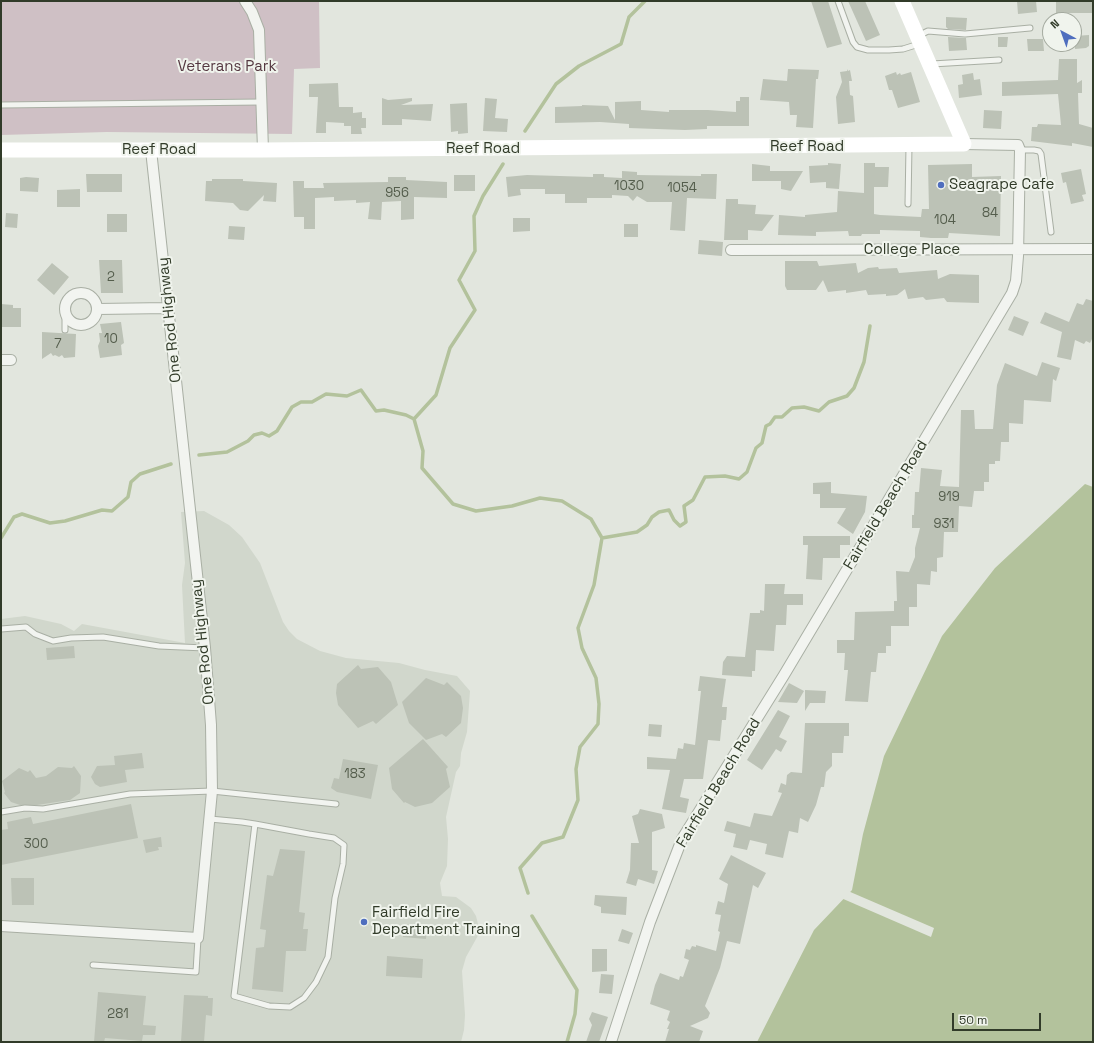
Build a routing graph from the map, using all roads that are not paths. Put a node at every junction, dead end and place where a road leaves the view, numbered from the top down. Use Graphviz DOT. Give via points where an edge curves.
graph roads {
  1 [pos="244,1"];
  2 [pos="838,1"];
  3 [pos="902,1"];
  4 [pos="1030,28"];
  5 [pos="919,40"];
  6 [pos="999,60"];
  7 [pos="929,64"];
  8 [pos="261,102"];
  9 [pos="1,105"];
  10 [pos="964,144"];
  11 [pos="909,146"];
  12 [pos="1,150"];
  13 [pos="151,150"];
  14 [pos="263,150"];
  15 [pos="1020,150"];
  16 [pos="908,204"];
  17 [pos="1051,232"];
  18 [pos="1093,249"];
  19 [pos="731,250"];
  20 [pos="1018,250"];
  21 [pos="168,308"];
  22 [pos="97,309"];
  23 [pos="65,312"];
  24 [pos="65,330"];
  25 [pos="1,629"];
  26 [pos="205,648"];
  27 [pos="212,791"];
  28 [pos="336,804"];
  29 [pos="1,812"];
  30 [pos="210,819"];
  31 [pos="256,824"];
  32 [pos="1,926"];
  33 [pos="198,938"];
  34 [pos="93,965"];
  35 [pos="611,1042"];
  1 -- 8 [label="street" via="260,30"];
  2 -- 5 [label="lane" via="857,48 903,49"];
  3 -- 5 [label="street"];
  4 -- 5 [label="lane" via="965,34 928,31"];
  5 -- 7 [label="street"];
  6 -- 7 [label="lane"];
  7 -- 10 [label="street"];
  8 -- 9 [label="lane"];
  8 -- 14 [label="street"];
  10 -- 11 [label="street, Reef Road"];
  10 -- 15 [label="street" via="1018,146"];
  11 -- 14 [label="street, Reef Road"];
  11 -- 16 [label="lane"];
  12 -- 13 [label="street, Reef Road"];
  13 -- 14 [label="street, Reef Road"];
  13 -- 21 [label="street, One Rod Highway"];
  15 -- 17 [label="lane" via="1034,150 1041,154"];
  15 -- 20 [label="street, Fairfield Beach Road"];
  18 -- 20 [label="street, College Place"];
  19 -- 20 [label="street, College Place"];
  20 -- 35 [label="street, Fairfield Beach Road" via="1016,281 1012,293 792,661 682,839 650,922"];
  21 -- 22 [label="street"];
  21 -- 26 [label="street, One Rod Highway"];
  22 -- 23 [label="street" via="93,319 84,324 74,323"];
  22 -- 23 [label="street" via="94,299 80,293 69,298"];
  23 -- 24 [label="lane"];
  25 -- 26 [label="lane" via="26,627 35,634 53,641 103,637 165,646"];
  26 -- 27 [label="street, One Rod Highway" via="211,725"];
  27 -- 28 [label="lane"];
  27 -- 29 [label="lane" via="130,794 43,809 25,808"];
  27 -- 30 [label="street, One Rod Highway"];
  30 -- 31 [label="lane"];
  30 -- 33 [label="street, One Rod Highway"];
  31 -- 31 [label="lane" via="334,838 344,845 328,956 316,982 304,998 290,1007 269,1006 234,996"];
  32 -- 33 [label="street"];
  33 -- 34 [label="lane" via="196,972"];
}
